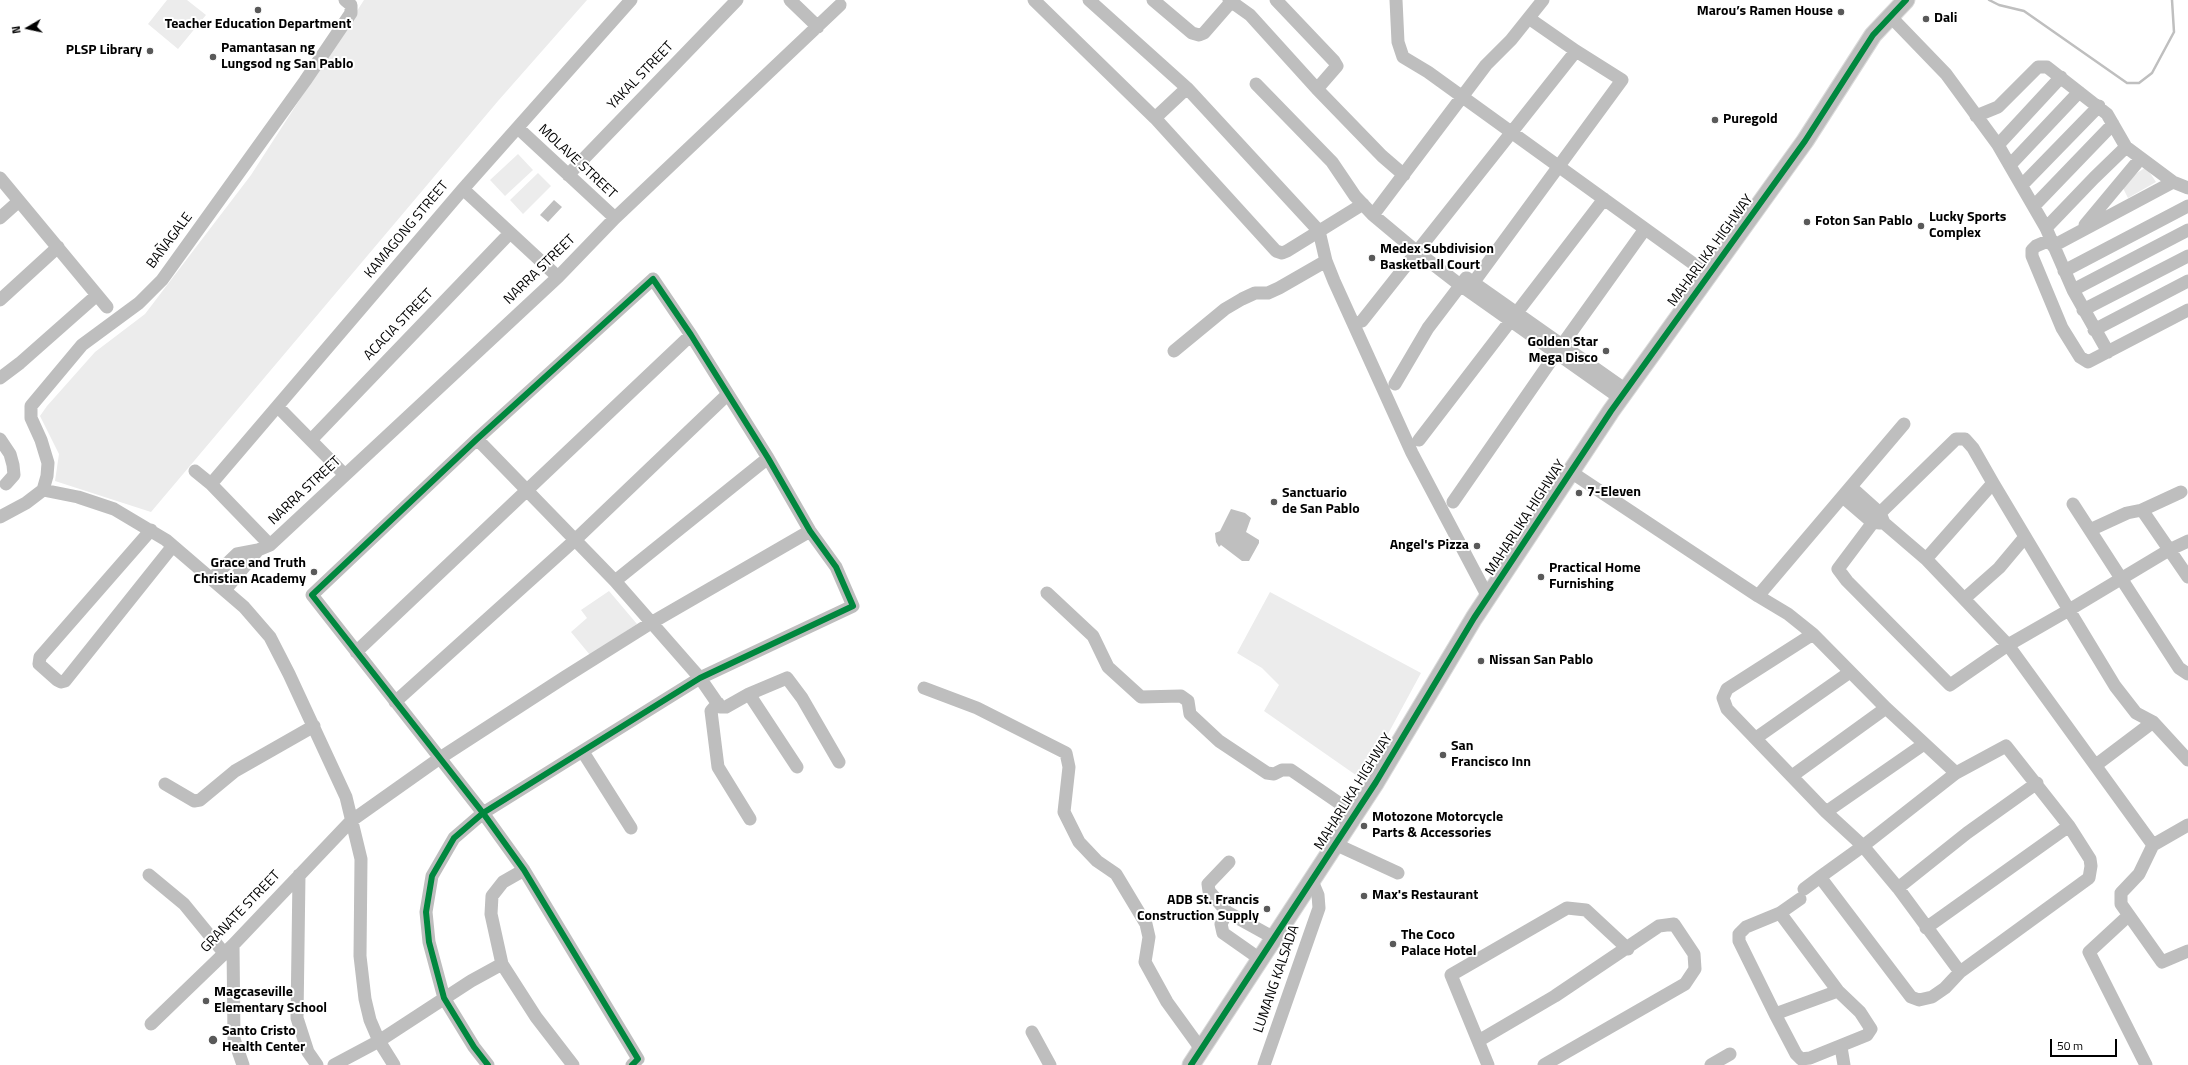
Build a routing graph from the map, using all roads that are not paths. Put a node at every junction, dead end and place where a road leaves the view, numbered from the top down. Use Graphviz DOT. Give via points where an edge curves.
graph roads {
  1 [pos="345,0"];
  2 [pos="631,0"];
  3 [pos="737,0"];
  4 [pos="790,0"];
  5 [pos="1034,0"];
  6 [pos="1089,0"];
  7 [pos="1153,0"];
  8 [pos="1276,0"];
  9 [pos="1396,0"];
  10 [pos="1543,0"];
  11 [pos="1906,0"];
  12 [pos="1230,1"];
  13 [pos="840,6"];
  14 [pos="1890,16"];
  15 [pos="1530,19"];
  16 [pos="818,27"];
  17 [pos="1576,51"];
  18 [pos="2061,77"];
  19 [pos="1256,84"];
  20 [pos="1187,88"];
  21 [pos="1316,89"];
  22 [pos="2079,92"];
  23 [pos="1462,98"];
  24 [pos="2099,106"];
  25 [pos="1976,116"];
  26 [pos="1155,118"];
  27 [pos="2114,124"];
  28 [pos="518,129"];
  29 [pos="1513,133"];
  30 [pos="1998,145"];
  31 [pos="2126,147"];
  32 [pos="2140,159"];
  33 [pos="2010,165"];
  34 [pos="1559,166"];
  35 [pos="568,175"];
  36 [pos="1404,175"];
  37 [pos="0,178"];
  38 [pos="2173,182"];
  39 [pos="2022,185"];
  40 [pos="2188,188"];
  41 [pos="463,189"];
  42 [pos="1604,199"];
  43 [pos="19,201"];
  44 [pos="2034,206"];
  45 [pos="2188,206"];
  46 [pos="1370,209"];
  47 [pos="0,218"];
  48 [pos="615,218"];
  49 [pos="1645,229"];
  50 [pos="2188,230"];
  51 [pos="1319,231"];
  52 [pos="2080,231"];
  53 [pos="510,233"];
  54 [pos="2050,238"];
  55 [pos="58,247"];
  56 [pos="1418,248"];
  57 [pos="2188,256"];
  58 [pos="1326,261"];
  59 [pos="2064,271"];
  60 [pos="1709,275"];
  61 [pos="558,277"];
  62 [pos="2188,282"];
  63 [pos="1467,284"];
  64 [pos="2073,290"];
  65 [pos="97,295"];
  66 [pos="0,300"];
  67 [pos="107,307"];
  68 [pos="2083,310"];
  69 [pos="2188,310"];
  70 [pos="1515,317"];
  71 [pos="1362,322"];
  72 [pos="2094,330"];
  73 [pos="691,335"];
  74 [pos="1560,348"];
  75 [pos="1174,351"];
  76 [pos="2108,352"];
  77 [pos="0,378"];
  78 [pos="1395,384"];
  79 [pos="728,394"];
  80 [pos="1623,394"];
  81 [pos="278,407"];
  82 [pos="1904,424"];
  83 [pos="311,440"];
  84 [pos="477,440"];
  85 [pos="1419,440"];
  86 [pos="1,442"];
  87 [pos="768,458"];
  88 [pos="195,471"];
  89 [pos="1571,472"];
  90 [pos="345,476"];
  91 [pos="6,484"];
  92 [pos="211,484"];
  93 [pos="1993,484"];
  94 [pos="1851,487"];
  95 [pos="43,490"];
  96 [pos="526,490"];
  97 [pos="2181,492"];
  98 [pos="1843,497"];
  99 [pos="1453,502"];
  100 [pos="2073,504"];
  101 [pos="2142,510"];
  102 [pos="0,517"];
  103 [pos="1879,520"];
  104 [pos="151,530"];
  105 [pos="2090,530"];
  106 [pos="810,531"];
  107 [pos="2025,537"];
  108 [pos="575,540"];
  109 [pos="2188,541"];
  110 [pos="172,547"];
  111 [pos="264,547"];
  112 [pos="2169,550"];
  113 [pos="1926,559"];
  114 [pos="2188,578"];
  115 [pos="211,579"];
  116 [pos="2121,579"];
  117 [pos="615,581"];
  118 [pos="225,590"];
  119 [pos="1047,593"];
  120 [pos="1758,596"];
  121 [pos="1488,597"];
  122 [pos="1964,599"];
  123 [pos="2069,610"];
  124 [pos="651,623"];
  125 [pos="1813,634"];
  126 [pos="2008,645"];
  127 [pos="356,652"];
  128 [pos="2185,668"];
  129 [pos="1850,672"];
  130 [pos="700,678"];
  131 [pos="924,688"];
  132 [pos="749,694"];
  133 [pos="395,702"];
  134 [pos="718,703"];
  135 [pos="1886,708"];
  136 [pos="2153,722"];
  137 [pos="314,726"];
  138 [pos="1756,738"];
  139 [pos="1924,744"];
  140 [pos="583,752"];
  141 [pos="440,758"];
  142 [pos="2188,760"];
  143 [pos="839,762"];
  144 [pos="2096,765"];
  145 [pos="797,767"];
  146 [pos="1956,773"];
  147 [pos="1792,776"];
  148 [pos="2037,783"];
  149 [pos="164,784"];
  150 [pos="483,812"];
  151 [pos="1826,812"];
  152 [pos="1355,814"];
  153 [pos="750,819"];
  154 [pos="351,821"];
  155 [pos="2188,825"];
  156 [pos="2069,826"];
  157 [pos="631,828"];
  158 [pos="1335,844"];
  159 [pos="2153,845"];
  160 [pos="1863,846"];
  161 [pos="1229,862"];
  162 [pos="524,870"];
  163 [pos="1398,873"];
  164 [pos="149,874"];
  165 [pos="299,875"];
  166 [pos="1820,877"];
  167 [pos="1312,881"];
  168 [pos="1898,888"];
  169 [pos="1227,912"];
  170 [pos="1780,913"];
  171 [pos="2128,916"];
  172 [pos="1926,928"];
  173 [pos="1274,938"];
  174 [pos="229,949"];
  175 [pos="1628,949"];
  176 [pos="2188,951"];
  177 [pos="1260,959"];
  178 [pos="502,964"];
  179 [pos="1960,972"];
  180 [pos="1838,990"];
  181 [pos="444,998"];
  182 [pos="1775,1014"];
  183 [pos="151,1024"];
  184 [pos="1032,1032"];
  185 [pos="1480,1040"];
  186 [pos="379,1041"];
  187 [pos="1841,1047"];
  188 [pos="1200,1049"];
  189 [pos="1730,1054"];
  190 [pos="243,1065"];
  191 [pos="317,1065"];
  192 [pos="334,1065"];
  193 [pos="394,1065"];
  194 [pos="488,1065"];
  195 [pos="573,1065"];
  196 [pos="632,1065"];
  197 [pos="1050,1065"];
  198 [pos="1191,1065"];
  199 [pos="1264,1065"];
  200 [pos="1488,1065"];
  201 [pos="1544,1065"];
  202 [pos="1711,1065"];
  203 [pos="1844,1065"];
  204 [pos="2146,1065"];
  1 -- 95 [label="street, BAÑAGALE" via="351,5 351,13 162,280 139,303 82,345 30,406 31,418 48,463"];
  2 -- 28 [label="street, KAMAGONG STREET"];
  3 -- 35 [label="street, YAKAL STREET"];
  4 -- 16 [label="street"];
  5 -- 26 [label="street"];
  6 -- 20 [label="street"];
  7 -- 12 [label="street" via="1192,33 1199,35 1204,33"];
  8 -- 21 [label="street" via="1337,66"];
  9 -- 23 [label="street" via="1398,42 1403,57"];
  10 -- 15 [label="street"];
  11 -- 14 [label="main road, MAHARLIKA HIGHWAY"];
  12 -- 21 [label="street" via="1250,15"];
  13 -- 16 [label="street, NARRA STREET"];
  14 -- 25 [label="street" via="1946,74"];
  14 -- 60 [label="main road, MAHARLIKA HIGHWAY" via="1873,35 1805,141"];
  15 -- 17 [label="street"];
  15 -- 23 [label="street" via="1486,65"];
  16 -- 48 [label="street, NARRA STREET"];
  17 -- 29 [label="street"];
  17 -- 34 [label="street" via="1622,80"];
  18 -- 22 [label="street"];
  18 -- 25 [label="street" via="2047,67 2038,67 1998,107"];
  18 -- 30 [label="street"];
  19 -- 46 [label="street" via="1332,162"];
  20 -- 26 [label="street"];
  20 -- 51 [label="street"];
  21 -- 36 [label="street"];
  22 -- 24 [label="street"];
  22 -- 33 [label="street"];
  23 -- 29 [label="street"];
  23 -- 36 [label="street"];
  24 -- 27 [label="street"];
  24 -- 39 [label="street"];
  25 -- 30 [label="street"];
  26 -- 51 [label="street" via="1276,251 1287,251"];
  27 -- 31 [label="street"];
  27 -- 44 [label="street"];
  28 -- 35 [label="street, MOLAVE STREET"];
  28 -- 41 [label="street, KAMAGONG STREET"];
  29 -- 34 [label="street"];
  29 -- 56 [label="street"];
  30 -- 33 [label="street"];
  31 -- 32 [label="street"];
  31 -- 54 [label="street" via="2094,178"];
  32 -- 38 [label="street"];
  32 -- 52 [label="street"];
  33 -- 39 [label="street"];
  34 -- 42 [label="street"];
  34 -- 63 [label="street"];
  35 -- 48 [label="street, MOLAVE STREET"];
  36 -- 46 [label="street"];
  37 -- 43 [label="street"];
  38 -- 40 [label="street"];
  38 -- 52 [label="street"];
  39 -- 44 [label="street"];
  41 -- 53 [label="street"];
  41 -- 81 [label="street, KAMAGONG STREET"];
  42 -- 49 [label="street"];
  42 -- 70 [label="street"];
  43 -- 47 [label="street"];
  43 -- 55 [label="street"];
  44 -- 54 [label="street"];
  45 -- 59 [label="street"];
  46 -- 51 [label="street"];
  46 -- 56 [label="street"];
  48 -- 61 [label="street, NARRA STREET"];
  49 -- 60 [label="street"];
  49 -- 74 [label="street"];
  50 -- 64 [label="street"];
  51 -- 58 [label="street"];
  52 -- 54 [label="street"];
  53 -- 61 [label="street"];
  53 -- 83 [label="street, ACACIA STREET"];
  54 -- 59 [label="street"];
  54 -- 76 [label="street" via="2032,250 2032,256 2062,328 2080,357 2088,362"];
  55 -- 65 [label="street"];
  55 -- 66 [label="street"];
  56 -- 63 [label="street"];
  56 -- 71 [label="street"];
  57 -- 68 [label="street"];
  58 -- 75 [label="street" via="1280,288 1268,293 1255,293 1242,299"];
  58 -- 121 [label="street" via="1412,453"];
  59 -- 64 [label="street"];
  60 -- 80 [label="main road, MAHARLIKA HIGHWAY"];
  61 -- 90 [label="street, NARRA STREET"];
  62 -- 72 [label="street"];
  63 -- 70 [label="street"];
  63 -- 78 [label="street" via="1428,328"];
  64 -- 68 [label="street"];
  65 -- 67 [label="street"];
  65 -- 77 [label="street"];
  68 -- 72 [label="street"];
  69 -- 76 [label="street"];
  70 -- 74 [label="street"];
  70 -- 85 [label="street"];
  72 -- 76 [label="street"];
  73 -- 79 [label="street"];
  73 -- 84 [label="street" via="653,279"];
  73 -- 96 [label="street"];
  74 -- 80 [label="street"];
  74 -- 99 [label="street"];
  79 -- 87 [label="street"];
  79 -- 108 [label="street"];
  80 -- 89 [label="main road, MAHARLIKA HIGHWAY"];
  81 -- 83 [label="street"];
  81 -- 92 [label="street, KAMAGONG STREET"];
  82 -- 94 [label="street"];
  83 -- 90 [label="street"];
  84 -- 96 [label="street"];
  84 -- 127 [label="street" via="312,596"];
  86 -- 91 [label="street" via="14,464 14,475"];
  87 -- 106 [label="street"];
  87 -- 117 [label="street"];
  88 -- 92 [label="street"];
  89 -- 120 [label="street"];
  89 -- 121 [label="main road, MAHARLIKA HIGHWAY"];
  90 -- 111 [label="street, NARRA STREET"];
  92 -- 111 [label="street"];
  93 -- 103 [label="street" via="1966,439 1956,439"];
  93 -- 107 [label="street"];
  93 -- 113 [label="street"];
  94 -- 98 [label="street"];
  94 -- 103 [label="street"];
  95 -- 102 [label="street"];
  95 -- 104 [label="street" via="78,496 114,509"];
  96 -- 108 [label="street"];
  96 -- 127 [label="street"];
  97 -- 101 [label="street"];
  98 -- 103 [label="street"];
  98 -- 120 [label="street"];
  100 -- 105 [label="street"];
  101 -- 105 [label="street" via="2127,513"];
  101 -- 112 [label="street"];
  103 -- 113 [label="street"];
  103 -- 126 [label="street" via="1838,569 1847,582 1950,685"];
  104 -- 110 [label="street"];
  104 -- 110 [label="street" via="40,657 39,664 57,680 65,681"];
  105 -- 116 [label="street"];
  106 -- 124 [label="street, GRANATE STREET"];
  106 -- 130 [label="street" via="836,567 853,606"];
  107 -- 122 [label="street" via="1999,568"];
  107 -- 123 [label="street"];
  108 -- 117 [label="street"];
  108 -- 133 [label="street"];
  109 -- 112 [label="street"];
  110 -- 115 [label="street"];
  111 -- 115 [label="street" via="237,554"];
  111 -- 118 [label="street, NARRA STREET"];
  112 -- 114 [label="street"];
  112 -- 116 [label="street"];
  113 -- 122 [label="street"];
  115 -- 118 [label="street"];
  116 -- 123 [label="street"];
  116 -- 128 [label="street"];
  117 -- 124 [label="street"];
  118 -- 137 [label="street" via="270,637"];
  119 -- 152 [label="street" via="1093,636 1108,667 1141,697 1181,696 1188,701 1190,714 1205,730 1231,749 1267,773 1292,770"];
  120 -- 125 [label="street" via="1788,614"];
  121 -- 152 [label="main road, MAHARLIKA HIGHWAY"];
  122 -- 126 [label="street"];
  123 -- 126 [label="street"];
  123 -- 136 [label="street" via="2115,686 2136,713"];
  124 -- 130 [label="street"];
  124 -- 141 [label="street, GRANATE STREET"];
  125 -- 129 [label="street"];
  125 -- 138 [label="street" via="1727,689 1724,698 1727,709"];
  126 -- 144 [label="street"];
  127 -- 133 [label="street"];
  129 -- 135 [label="street"];
  129 -- 138 [label="street"];
  130 -- 134 [label="street"];
  130 -- 140 [label="street"];
  131 -- 188 [label="street" via="977,708 1066,753 1069,767 1064,812 1079,842 1097,861 1116,874 1146,924 1149,937 1145,962 1167,1002"];
  132 -- 134 [label="street" via="726,707 720,707"];
  132 -- 143 [label="street" via="787,678 802,698"];
  132 -- 145 [label="street"];
  133 -- 141 [label="street"];
  134 -- 153 [label="street" via="711,711 718,767"];
  135 -- 139 [label="street"];
  135 -- 147 [label="street"];
  136 -- 142 [label="street"];
  136 -- 144 [label="street"];
  137 -- 149 [label="street" via="235,771 200,800 194,801"];
  137 -- 154 [label="street" via="346,796"];
  138 -- 147 [label="street"];
  139 -- 146 [label="street"];
  139 -- 151 [label="street"];
  140 -- 150 [label="street"];
  140 -- 157 [label="street"];
  141 -- 150 [label="street"];
  141 -- 154 [label="street, GRANATE STREET"];
  144 -- 159 [label="street"];
  146 -- 148 [label="street" via="2006,746"];
  146 -- 160 [label="street"];
  147 -- 151 [label="street"];
  148 -- 156 [label="street"];
  148 -- 168 [label="street" via="1967,833"];
  150 -- 162 [label="street"];
  150 -- 181 [label="street" via="454,838 432,876 426,912 429,942"];
  151 -- 160 [label="street"];
  152 -- 158 [label="main road, MAHARLIKA HIGHWAY"];
  154 -- 165 [label="street, GRANATE STREET"];
  154 -- 186 [label="street" via="361,859 360,956 364,992 370,1020"];
  155 -- 159 [label="street"];
  156 -- 172 [label="street"];
  156 -- 179 [label="street" via="2090,858 2089,878"];
  158 -- 163 [label="street"];
  158 -- 167 [label="main road, MAHARLIKA HIGHWAY"];
  159 -- 171 [label="street" via="2139,874 2121,894 2121,904"];
  160 -- 166 [label="street"];
  160 -- 168 [label="street"];
  161 -- 169 [label="street" via="1208,884 1209,891"];
  162 -- 178 [label="street" via="503,882 492,896 491,914"];
  162 -- 196 [label="street" via="638,1059"];
  164 -- 174 [label="street" via="184,904"];
  165 -- 174 [label="street, GRANATE STREET"];
  165 -- 191 [label="street" via="297,1018 308,1052"];
  166 -- 170 [label="street"];
  166 -- 179 [label="street" via="1911,997 1919,1000 1932,997"];
  167 -- 173 [label="main road, MAHARLIKA HIGHWAY"];
  167 -- 199 [label="street, LUMANG KALSADA" via="1318,895 1319,908"];
  168 -- 172 [label="street"];
  169 -- 173 [label="street"];
  169 -- 177 [label="street" via="1221,924 1222,933"];
  170 -- 180 [label="street"];
  170 -- 182 [label="street" via="1746,927 1739,934 1739,941"];
  171 -- 176 [label="street" via="2162,962"];
  171 -- 204 [label="street" via="2089,952"];
  172 -- 179 [label="street"];
  173 -- 177 [label="main road, MAHARLIKA HIGHWAY"];
  174 -- 183 [label="street, GRANATE STREET"];
  174 -- 190 [label="street" via="234,1039"];
  175 -- 185 [label="street"];
  175 -- 185 [label="street" via="1586,910 1567,908 1470,964 1451,976"];
  175 -- 201 [label="street" via="1659,926 1674,924 1694,954 1695,969 1685,984"];
  177 -- 188 [label="main road, MAHARLIKA HIGHWAY"];
  178 -- 181 [label="street"];
  178 -- 195 [label="street" via="536,1017"];
  180 -- 182 [label="street"];
  180 -- 187 [label="street" via="1860,1012 1871,1029 1867,1035"];
  181 -- 186 [label="street"];
  181 -- 194 [label="street"];
  182 -- 187 [label="street" via="1801,1059"];
  184 -- 197 [label="street"];
  185 -- 200 [label="street"];
  186 -- 192 [label="street"];
  186 -- 193 [label="street"];
  187 -- 203 [label="street"];
  188 -- 198 [label="main road, MAHARLIKA HIGHWAY"];
  189 -- 202 [label="street"];
}
